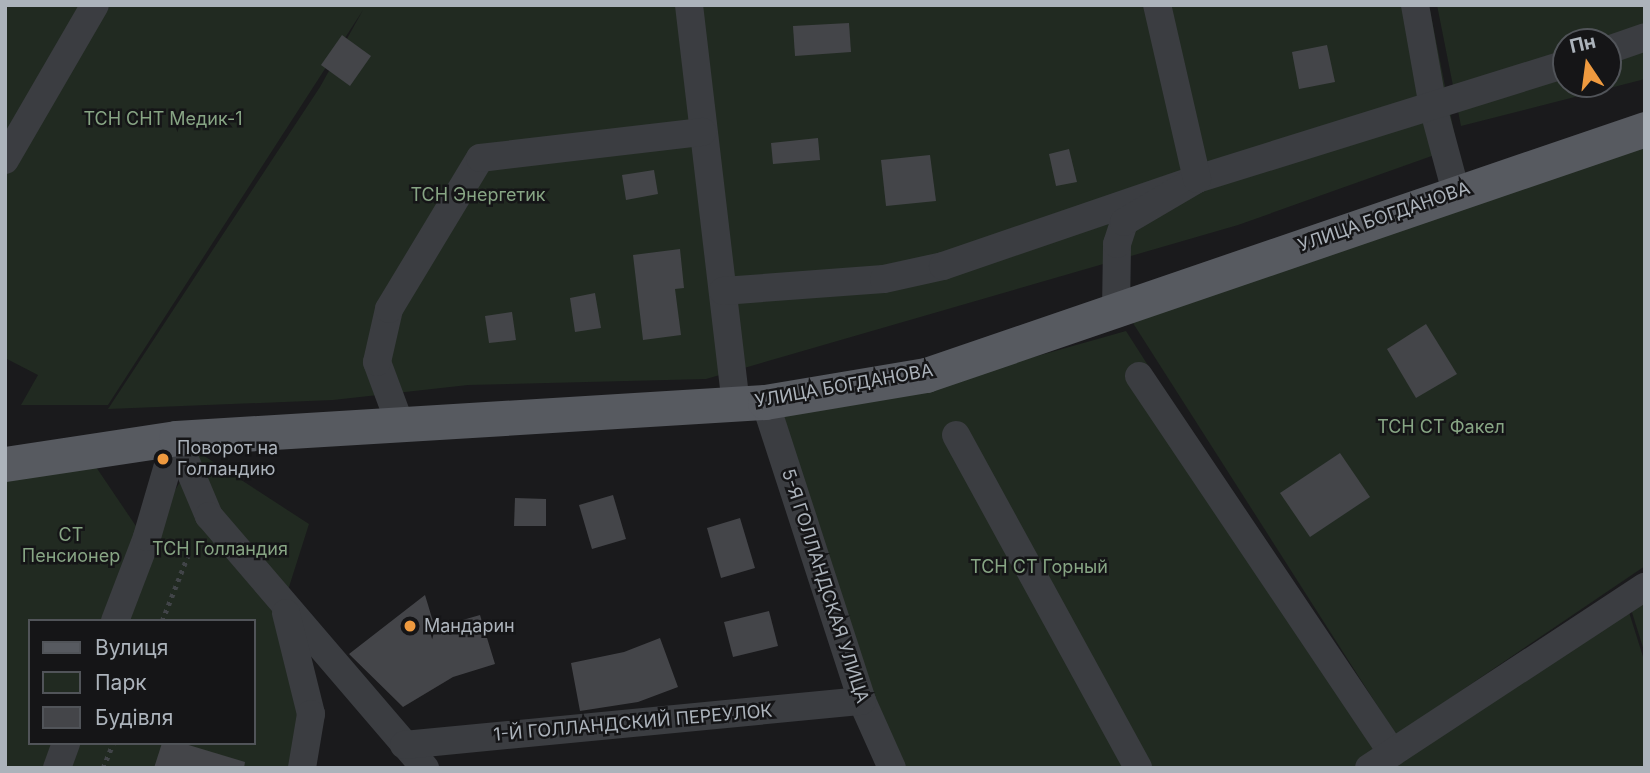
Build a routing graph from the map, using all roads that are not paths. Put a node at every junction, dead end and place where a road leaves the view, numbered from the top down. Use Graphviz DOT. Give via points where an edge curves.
graph roads {
  1 [pos="95,5"];
  2 [pos="689,5"];
  3 [pos="1157,5"];
  4 [pos="1415,5"];
  5 [pos="1645,37"];
  6 [pos="1622,45"];
  7 [pos="1552,69"];
  8 [pos="1433,107"];
  9 [pos="1645,129"];
  10 [pos="702,132"];
  11 [pos="5,160"];
  12 [pos="1198,179"];
  13 [pos="1456,192"];
  14 [pos="723,291"];
  15 [pos="1116,310"];
  16 [pos="1139,376"];
  17 [pos="750,403"];
  18 [pos="400,424"];
  19 [pos="956,435"];
  20 [pos="176,438"];
  21 [pos="5,464"];
  22 [pos="1645,587"];
  23 [pos="284,607"];
  24 [pos="116,619"];
  25 [pos="862,701"];
  26 [pos="65,745"];
  27 [pos="404,745"];
  28 [pos="1378,763"];
  29 [pos="57,768"];
  30 [pos="302,768"];
  31 [pos="425,768"];
  32 [pos="892,768"];
  33 [pos="1138,768"];
  1 -- 11 [label="street"];
  2 -- 10 [label="street, 5-Я ГОЛЛАНДСКАЯ УЛИЦА"];
  3 -- 12 [label="street"];
  4 -- 8 [label="street"];
  5 -- 6 [label="street"];
  7 -- 8 [label="street"];
  8 -- 12 [label="street"];
  8 -- 13 [label="street"];
  9 -- 13 [label="main road, УЛИЦА БОГДАНОВА"];
  10 -- 14 [label="street, 5-Я ГОЛЛАНДСКАЯ УЛИЦА"];
  10 -- 18 [label="street" via="480,158 389,309 377,362"];
  12 -- 14 [label="street" via="943,267 884,279"];
  12 -- 15 [label="street" via="1124,222 1117,244"];
  13 -- 15 [label="main road, УЛИЦА БОГДАНОВА"];
  14 -- 17 [label="street, 5-Я ГОЛЛАНДСКАЯ УЛИЦА"];
  15 -- 17 [label="main road, УЛИЦА БОГДАНОВА" via="926,375"];
  16 -- 28 [label="street"];
  17 -- 18 [label="main road, УЛИЦА БОГДАНОВА"];
  17 -- 25 [label="street, 5-Я ГОЛЛАНДСКАЯ УЛИЦА"];
  18 -- 20 [label="main road, УЛИЦА БОГДАНОВА"];
  19 -- 33 [label="street"];
  20 -- 21 [label="main road, УЛИЦА БОГДАНОВА"];
  20 -- 23 [label="street" via="209,516"];
  20 -- 24 [label="street" via="148,537"];
  22 -- 28 [label="street"];
  23 -- 27 [label="street"];
  23 -- 30 [label="street" via="311,714"];
  25 -- 27 [label="street, 1-Й ГОЛЛАНДСКИЙ ПЕРЕУЛОК"];
  25 -- 32 [label="street, 5-Я ГОЛЛАНДСКАЯ УЛИЦА"];
  26 -- 29 [label="street"];
  27 -- 31 [label="street"];
}
